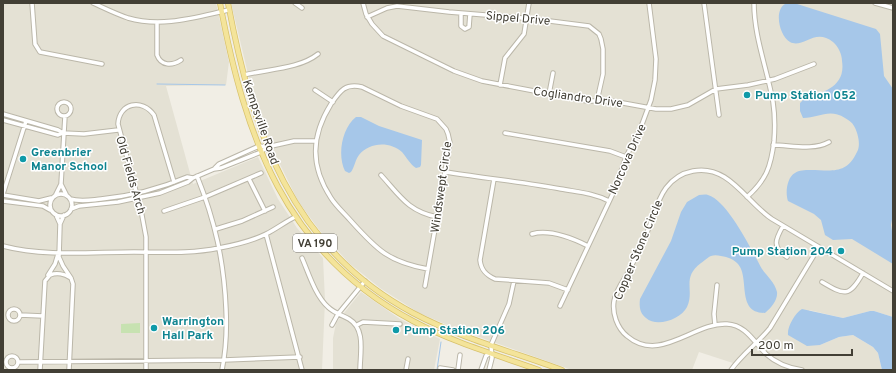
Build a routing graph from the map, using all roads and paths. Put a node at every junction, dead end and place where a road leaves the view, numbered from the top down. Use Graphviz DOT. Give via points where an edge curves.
graph roads {
  1 [pos="32,3"];
  2 [pos="93,3"];
  3 [pos="220,3"];
  4 [pos="228,3"];
  5 [pos="295,3"];
  6 [pos="363,3"];
  7 [pos="529,3"];
  8 [pos="649,3"];
  9 [pos="704,3"];
  10 [pos="754,3"];
  11 [pos="875,3"];
  12 [pos="302,8"];
  13 [pos="893,8"];
  14 [pos="229,10"];
  15 [pos="222,12"];
  16 [pos="461,13"];
  17 [pos="470,14"];
  18 [pos="367,17"];
  19 [pos="527,18"];
  20 [pos="157,22"];
  21 [pos="318,54"];
  22 [pos="181,60"];
  23 [pos="102,64"];
  24 [pos="814,64"];
  25 [pos="553,73"];
  26 [pos="244,75"];
  27 [pos="768,81"];
  28 [pos="500,85"];
  29 [pos="716,89"];
  30 [pos="315,90"];
  31 [pos="549,94"];
  32 [pos="597,101"];
  33 [pos="333,102"];
  34 [pos="649,108"];
  35 [pos="3,114"];
  36 [pos="719,115"];
  37 [pos="64,116"];
  38 [pos="3,120"];
  39 [pos="26,121"];
  40 [pos="25,126"];
  41 [pos="118,130"];
  42 [pos="63,133"];
  43 [pos="505,133"];
  44 [pos="316,141"];
  45 [pos="829,142"];
  46 [pos="773,145"];
  47 [pos="259,146"];
  48 [pos="267,147"];
  49 [pos="261,152"];
  50 [pos="626,156"];
  51 [pos="214,169"];
  52 [pos="445,172"];
  53 [pos="261,174"];
  54 [pos="382,175"];
  55 [pos="195,177"];
  56 [pos="249,179"];
  57 [pos="494,179"];
  58 [pos="174,182"];
  59 [pos="61,184"];
  60 [pos="3,194"];
  61 [pos="56,194"];
  62 [pos="136,194"];
  63 [pos="66,195"];
  64 [pos="205,197"];
  65 [pos="747,197"];
  66 [pos="51,198"];
  67 [pos="137,198"];
  68 [pos="70,199"];
  69 [pos="3,201"];
  70 [pos="609,201"];
  71 [pos="273,207"];
  72 [pos="71,209"];
  73 [pos="50,210"];
  74 [pos="164,211"];
  75 [pos="265,211"];
  76 [pos="55,214"];
  77 [pos="64,215"];
  78 [pos="295,216"];
  79 [pos="437,217"];
  80 [pos="60,224"];
  81 [pos="783,226"];
  82 [pos="216,229"];
  83 [pos="266,234"];
  84 [pos="532,234"];
  85 [pos="3,246"];
  86 [pos="588,246"];
  87 [pos="819,247"];
  88 [pos="220,248"];
  89 [pos="59,252"];
  90 [pos="146,252"];
  91 [pos="787,257"];
  92 [pos="302,258"];
  93 [pos="428,269"];
  94 [pos="863,273"];
  95 [pos="70,278"];
  96 [pos="46,279"];
  97 [pos="366,281"];
  98 [pos="514,281"];
  99 [pos="822,282"];
  100 [pos="717,285"];
  101 [pos="425,286"];
  102 [pos="360,287"];
  103 [pos="568,290"];
  104 [pos="893,291"];
  105 [pos="560,306"];
  106 [pos="338,314"];
  107 [pos="20,315"];
  108 [pos="43,316"];
  109 [pos="400,324"];
  110 [pos="332,325"];
  111 [pos="357,325"];
  112 [pos="716,325"];
  113 [pos="757,343"];
  114 [pos="491,344"];
  115 [pos="490,352"];
  116 [pos="460,355"];
  117 [pos="300,357"];
  118 [pos="408,359"];
  119 [pos="146,360"];
  120 [pos="224,360"];
  121 [pos="40,361"];
  122 [pos="70,361"];
  123 [pos="18,362"];
  124 [pos="440,368"];
  125 [pos="40,370"];
  126 [pos="69,370"];
  127 [pos="146,370"];
  128 [pos="222,370"];
  129 [pos="302,370"];
  130 [pos="360,370"];
  131 [pos="406,370"];
  132 [pos="452,370"];
  133 [pos="458,370"];
  134 [pos="480,370"];
  135 [pos="489,370"];
  136 [pos="539,370"];
  137 [pos="562,370"];
  138 [pos="731,370"];
  139 [pos="802,370"];
  1 -- 23 [label="street" via="35,44 40,52"];
  2 -- 20 [label="street" via="127,18"];
  3 -- 15 [label="main road, Kempsville Road / VA 190"];
  4 -- 14 [label="main road, Kempsville Road / VA 190"];
  5 -- 12 [label="street"];
  6 -- 18 [label="street, Cogliandro Drive"];
  7 -- 19 [label="street"];
  8 -- 34 [label="street, Norcova Drive" via="656,59"];
  9 -- 29 [label="street"];
  10 -- 27 [label="street" via="757,36"];
  11 -- 13 [label="street"];
  14 -- 15 [label="street"];
  14 -- 26 [label="main road, Kempsville Road / VA 190"];
  15 -- 20 [label="street"];
  15 -- 47 [label="main road, Kempsville Road / VA 190" via="240,86"];
  16 -- 17 [label="street, Sippel Drive"];
  16 -- 17 [label="street" via="461,26 464,29 469,27"];
  16 -- 18 [label="street, Sippel Drive" via="397,6"];
  17 -- 19 [label="street, Sippel Drive"];
  18 -- 28 [label="street, Cogliandro Drive" via="383,36 463,75"];
  19 -- 28 [label="street" via="522,39 505,58"];
  19 -- 32 [label="street, Sippel Drive" via="584,24 596,31 603,44 604,60"];
  20 -- 22 [label="street" via="158,58 166,64 174,64"];
  21 -- 26 [label="street" via="311,60"];
  24 -- 27 [label="street, Cogliandro Drive"];
  25 -- 31 [label="street"];
  26 -- 48 [label="main road, Kempsville Road / VA 190"];
  27 -- 29 [label="street, Cogliandro Drive"];
  27 -- 46 [label="street" via="774,110"];
  28 -- 31 [label="street, Cogliandro Drive"];
  29 -- 34 [label="street, Cogliandro Drive" via="679,108"];
  29 -- 36 [label="street"];
  30 -- 33 [label="street"];
  31 -- 32 [label="street, Cogliandro Drive"];
  32 -- 34 [label="street, Cogliandro Drive" via="612,101"];
  33 -- 44 [label="street, Windswept Circle" via="319,126"];
  33 -- 52 [label="street, Windswept Circle" via="342,89 355,85 437,119 446,129 449,139"];
  34 -- 50 [label="street, Norcova Drive"];
  35 -- 39 [label="street"];
  37 -- 37 [label="street" via="72,109 66,102 59,105 57,110"];
  37 -- 42 [label="street"];
  38 -- 40 [label="street"];
  39 -- 40 [label="street"];
  39 -- 42 [label="street"];
  40 -- 42 [label="street" via="58,135"];
  40 -- 60 [label="street"];
  41 -- 42 [label="street" via="84,134"];
  41 -- 58 [label="street, Old Fields Arch" via="118,119 123,110 137,104 147,107 156,120"];
  41 -- 62 [label="street, Old Fields Arch"];
  42 -- 59 [label="street"];
  43 -- 50 [label="street"];
  44 -- 48 [label="street" via="294,141"];
  44 -- 93 [label="street, Windswept Circle" via="315,155 321,182 336,205 368,240 387,256 403,264"];
  45 -- 46 [label="street" via="814,146"];
  46 -- 65 [label="street" via="764,179"];
  47 -- 48 [label="street"];
  47 -- 49 [label="main road, Kempsville Road / VA 190"];
  47 -- 51 [label="street" via="219,164"];
  48 -- 49 [label="street"];
  48 -- 97 [label="main road, Kempsville Road / VA 190" via="284,184 311,226 335,253"];
  49 -- 51 [label="street"];
  49 -- 78 [label="main road, Kempsville Road / VA 190" via="276,185"];
  50 -- 70 [label="street, Norcova Drive"];
  51 -- 55 [label="street"];
  52 -- 57 [label="street"];
  52 -- 79 [label="street, Windswept Circle"];
  53 -- 56 [label="street"];
  54 -- 79 [label="street" via="410,207"];
  55 -- 58 [label="street"];
  55 -- 64 [label="street"];
  55 -- 67 [label="street" via="160,193"];
  56 -- 64 [label="street"];
  56 -- 75 [label="street"];
  57 -- 70 [label="street" via="592,195"];
  57 -- 98 [label="street" via="480,263 491,277"];
  58 -- 62 [label="street"];
  59 -- 61 [label="street"];
  59 -- 63 [label="street"];
  60 -- 66 [label="street" via="39,201"];
  61 -- 63 [label="street"];
  61 -- 66 [label="street"];
  62 -- 67 [label="street, Old Fields Arch"];
  62 -- 68 [label="street" via="78,201"];
  63 -- 68 [label="street"];
  64 -- 74 [label="street"];
  64 -- 82 [label="street"];
  65 -- 81 [label="street, Copper Stone Circle" via="764,214"];
  65 -- 112 [label="street, Copper Stone Circle" via="728,178 713,171 691,172 674,180 661,196 644,243 614,302 615,317 622,331 634,341 647,346 668,343"];
  66 -- 73 [label="street"];
  67 -- 72 [label="street"];
  67 -- 90 [label="street, Old Fields Arch" via="144,224"];
  68 -- 72 [label="street"];
  69 -- 73 [label="street" via="43,206"];
  70 -- 86 [label="street, Norcova Drive"];
  71 -- 75 [label="street"];
  72 -- 77 [label="street"];
  73 -- 76 [label="street"];
  75 -- 82 [label="street"];
  76 -- 77 [label="street"];
  76 -- 80 [label="street"];
  77 -- 80 [label="street"];
  78 -- 83 [label="street"];
  78 -- 102 [label="main road, Kempsville Road / VA 190" via="326,255"];
  79 -- 93 [label="street, Windswept Circle"];
  80 -- 89 [label="street"];
  81 -- 87 [label="street, Copper Stone Circle"];
  81 -- 91 [label="street" via="776,243 780,252"];
  82 -- 88 [label="street"];
  83 -- 88 [label="street"];
  83 -- 117 [label="street"];
  84 -- 86 [label="street" via="562,236"];
  85 -- 89 [label="street" via="36,252"];
  86 -- 103 [label="street, Norcova Drive"];
  87 -- 94 [label="street, Copper Stone Circle"];
  87 -- 113 [label="street" via="774,323"];
  88 -- 90 [label="street" via="188,252"];
  88 -- 120 [label="street" via="226,300"];
  89 -- 90 [label="street"];
  89 -- 95 [label="street" via="60,261"];
  89 -- 96 [label="street"];
  90 -- 119 [label="street, Old Fields Arch"];
  92 -- 106 [label="street" via="326,306"];
  93 -- 101 [label="street, Windswept Circle"];
  94 -- 99 [label="street" via="855,287 847,292 836,291"];
  94 -- 104 [label="street, Copper Stone Circle"];
  95 -- 96 [label="street" via="62,273 54,273"];
  95 -- 122 [label="street" via="73,290"];
  96 -- 108 [label="street"];
  97 -- 102 [label="street"];
  97 -- 114 [label="main road, Kempsville Road / VA 190" via="391,300 423,318"];
  98 -- 103 [label="street" via="549,283"];
  98 -- 114 [label="street" via="509,304"];
  100 -- 112 [label="street" via="714,314"];
  102 -- 106 [label="street"];
  102 -- 115 [label="main road, Kempsville Road / VA 190" via="413,322"];
  103 -- 105 [label="street, Norcova Drive"];
  106 -- 110 [label="street"];
  106 -- 111 [label="street"];
  107 -- 108 [label="street"];
  108 -- 121 [label="street"];
  109 -- 111 [label="street" via="363,322"];
  111 -- 130 [label="street" via="360,335"];
  112 -- 113 [label="street, Copper Stone Circle" via="736,326"];
  113 -- 138 [label="street"];
  113 -- 139 [label="street, Copper Stone Circle" via="777,362"];
  114 -- 115 [label="street"];
  114 -- 137 [label="main road, Kempsville Road / VA 190"];
  115 -- 134 [label="street"];
  115 -- 135 [label="street" via="492,358"];
  115 -- 136 [label="main road, Kempsville Road / VA 190"];
  116 -- 133 [label="street"];
  117 -- 120 [label="street"];
  117 -- 129 [label="street"];
  118 -- 131 [label="street"];
  119 -- 120 [label="street"];
  119 -- 122 [label="street"];
  119 -- 127 [label="street, Old Fields Arch"];
  120 -- 128 [label="street"];
  121 -- 122 [label="street"];
  121 -- 123 [label="street"];
  121 -- 125 [label="street"];
  122 -- 126 [label="street"];
  124 -- 132 [label="street"];
}
